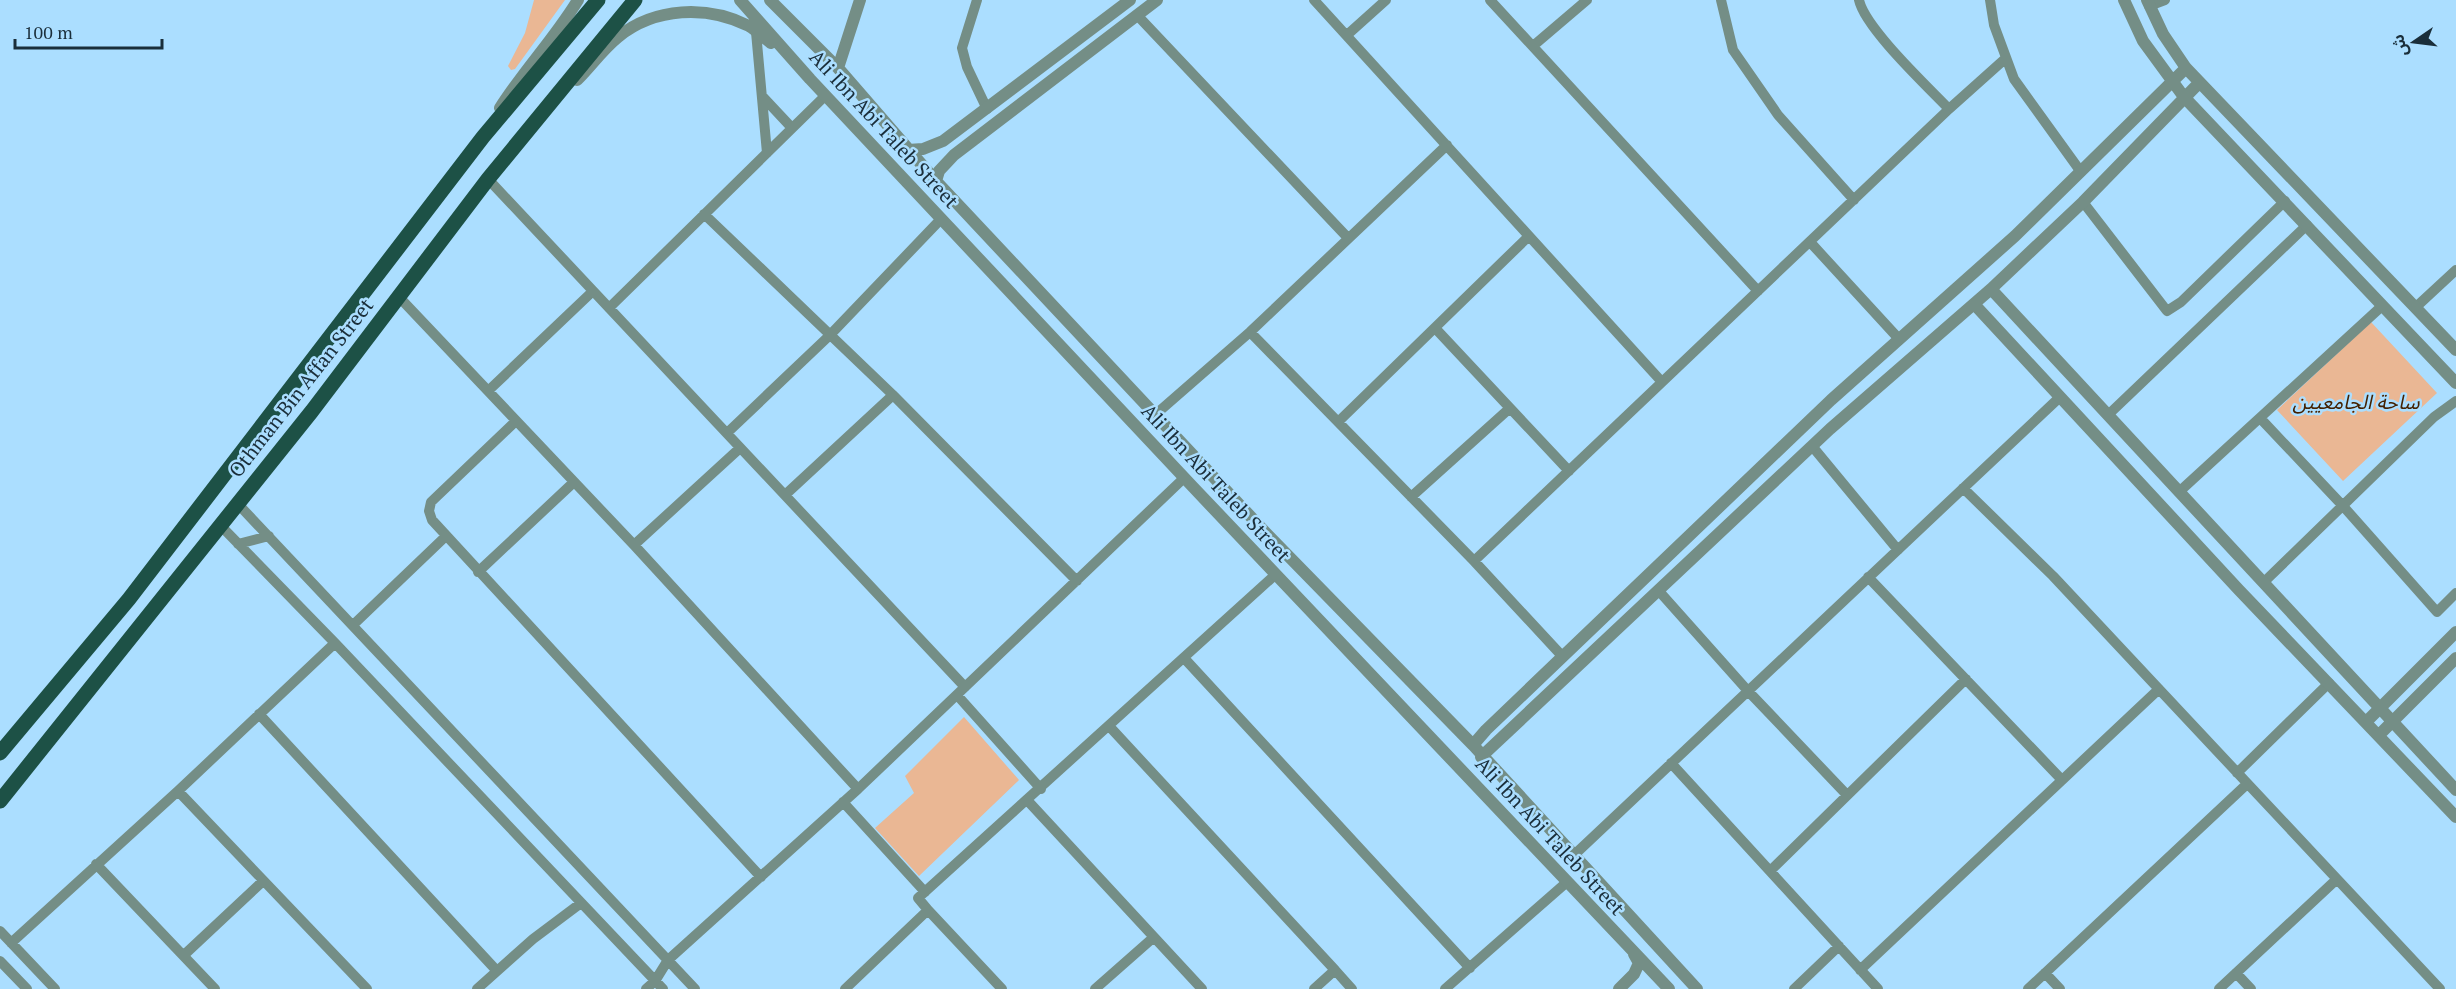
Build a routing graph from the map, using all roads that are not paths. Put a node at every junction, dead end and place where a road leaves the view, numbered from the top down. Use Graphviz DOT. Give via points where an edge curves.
graph roads {
  1 [pos="578,0"];
  2 [pos="598,0"];
  3 [pos="635,0"];
  4 [pos="740,0"];
  5 [pos="770,0"];
  6 [pos="775,0"];
  7 [pos="860,0"];
  8 [pos="977,0"];
  9 [pos="1130,0"];
  10 [pos="1157,0"];
  11 [pos="1314,0"];
  12 [pos="1386,0"];
  13 [pos="1490,0"];
  14 [pos="1587,0"];
  15 [pos="1721,0"];
  16 [pos="1859,0"];
  17 [pos="1990,0"];
  18 [pos="2124,0"];
  19 [pos="2165,0"];
  20 [pos="2148,3"];
  21 [pos="1137,15"];
  22 [pos="790,21"];
  23 [pos="756,32"];
  24 [pos="1347,35"];
  25 [pos="1533,46"];
  26 [pos="791,58"];
  27 [pos="2006,58"];
  28 [pos="838,68"];
  29 [pos="2186,68"];
  30 [pos="2171,81"];
  31 [pos="2199,82"];
  32 [pos="762,96"];
  33 [pos="825,96"];
  34 [pos="2184,97"];
  35 [pos="987,109"];
  36 [pos="1949,110"];
  37 [pos="792,128"];
  38 [pos="483,137"];
  39 [pos="943,141"];
  40 [pos="1447,146"];
  41 [pos="908,150"];
  42 [pos="766,153"];
  43 [pos="954,155"];
  44 [pos="2081,172"];
  45 [pos="488,179"];
  46 [pos="936,182"];
  47 [pos="1854,200"];
  48 [pos="2284,201"];
  49 [pos="2083,202"];
  50 [pos="704,214"];
  51 [pos="941,219"];
  52 [pos="2307,225"];
  53 [pos="1529,236"];
  54 [pos="1348,238"];
  55 [pos="1810,242"];
  56 [pos="2456,270"];
  57 [pos="1992,289"];
  58 [pos="593,291"];
  59 [pos="1758,291"];
  60 [pos="399,297"];
  61 [pos="1974,304"];
  62 [pos="2382,306"];
  63 [pos="2415,307"];
  64 [pos="609,308"];
  65 [pos="1435,328"];
  66 [pos="1250,332"];
  67 [pos="830,335"];
  68 [pos="1899,339"];
  69 [pos="2456,350"];
  70 [pos="1662,382"];
  71 [pos="2456,383"];
  72 [pos="489,391"];
  73 [pos="893,395"];
  74 [pos="2060,397"];
  75 [pos="2456,401"];
  76 [pos="1510,408"];
  77 [pos="1156,414"];
  78 [pos="2108,414"];
  79 [pos="2260,418"];
  80 [pos="516,421"];
  81 [pos="1338,422"];
  82 [pos="727,433"];
  83 [pos="1812,446"];
  84 [pos="741,448"];
  85 [pos="1569,471"];
  86 [pos="1185,478"];
  87 [pos="574,482"];
  88 [pos="1963,488"];
  89 [pos="2180,491"];
  90 [pos="785,495"];
  91 [pos="1412,496"];
  92 [pos="238,504"];
  93 [pos="2343,506"];
  94 [pos="220,525"];
  95 [pos="268,536"];
  96 [pos="446,536"];
  97 [pos="238,544"];
  98 [pos="634,545"];
  99 [pos="1898,550"];
  100 [pos="1474,561"];
  101 [pos="478,572"];
  102 [pos="1276,574"];
  103 [pos="1869,577"];
  104 [pos="1077,581"];
  105 [pos="2264,582"];
  106 [pos="1658,590"];
  107 [pos="2456,593"];
  108 [pos="352,626"];
  109 [pos="2456,632"];
  110 [pos="335,643"];
  111 [pos="1563,657"];
  112 [pos="1184,658"];
  113 [pos="2456,658"];
  114 [pos="1966,680"];
  115 [pos="2329,684"];
  116 [pos="2158,689"];
  117 [pos="961,691"];
  118 [pos="1748,691"];
  119 [pos="2380,706"];
  120 [pos="259,714"];
  121 [pos="2393,720"];
  122 [pos="2366,722"];
  123 [pos="1109,726"];
  124 [pos="2379,735"];
  125 [pos="1473,745"];
  126 [pos="0,753"];
  127 [pos="1481,757"];
  128 [pos="1671,763"];
  129 [pos="2237,773"];
  130 [pos="2062,780"];
  131 [pos="2247,784"];
  132 [pos="858,789"];
  133 [pos="1041,789"];
  134 [pos="2456,790"];
  135 [pos="178,791"];
  136 [pos="1847,795"];
  137 [pos="1027,800"];
  138 [pos="0,801"];
  139 [pos="843,802"];
  140 [pos="2456,817"];
  141 [pos="1573,856"];
  142 [pos="96,864"];
  143 [pos="1770,871"];
  144 [pos="761,876"];
  145 [pos="2337,879"];
  146 [pos="263,881"];
  147 [pos="1567,882"];
  148 [pos="925,891"];
  149 [pos="582,903"];
  150 [pos="928,910"];
  151 [pos="0,931"];
  152 [pos="1154,937"];
  153 [pos="11,943"];
  154 [pos="1839,946"];
  155 [pos="1632,950"];
  156 [pos="184,955"];
  157 [pos="668,960"];
  158 [pos="0,961"];
  159 [pos="1470,968"];
  160 [pos="497,970"];
  161 [pos="1335,970"];
  162 [pos="1860,970"];
  163 [pos="2045,973"];
  164 [pos="2236,973"];
  165 [pos="659,985"];
  166 [pos="857,985"];
  167 [pos="27,989"];
  168 [pos="55,989"];
  169 [pos="215,989"];
  170 [pos="367,989"];
  171 [pos="477,989"];
  172 [pos="646,989"];
  173 [pos="695,989"];
  174 [pos="845,989"];
  175 [pos="1002,989"];
  176 [pos="1095,989"];
  177 [pos="1202,989"];
  178 [pos="1314,989"];
  179 [pos="1352,989"];
  180 [pos="1445,989"];
  181 [pos="1619,989"];
  182 [pos="1669,989"];
  183 [pos="1697,989"];
  184 [pos="1794,989"];
  185 [pos="1878,989"];
  186 [pos="2028,989"];
  187 [pos="2060,989"];
  188 [pos="2219,989"];
  189 [pos="2251,989"];
  190 [pos="2440,989"];
  1 -- 38 [label="street" via="562,28 515,84"];
  2 -- 38 [label="main road, Othman Bin Affan Street"];
  3 -- 45 [label="main road, Othman Bin Affan Street"];
  4 -- 26 [label="street, Ali Ibn Abi Taleb Street"];
  5 -- 22 [label="street"];
  6 -- 22 [label="street"];
  7 -- 28 [label="street"];
  8 -- 35 [label="street" via="962,48"];
  9 -- 35 [label="street"];
  10 -- 21 [label="street"];
  11 -- 24 [label="street"];
  12 -- 24 [label="street"];
  13 -- 25 [label="street"];
  14 -- 25 [label="street"];
  15 -- 47 [label="street" via="1733,50 1778,115"];
  16 -- 36 [label="street" via="1881,36"];
  17 -- 27 [label="street"];
  18 -- 30 [label="street" via="2143,41"];
  19 -- 20 [label="street"];
  20 -- 29 [label="street"];
  21 -- 43 [label="street"];
  21 -- 54 [label="street"];
  22 -- 28 [label="street, Ali Ibn Abi Taleb Street"];
  23 -- 26 [label="street"];
  23 -- 32 [label="street"];
  23 -- 45 [label="street" via="719,16 692,11 664,14 636,25 618,37 543,114"];
  24 -- 40 [label="street"];
  25 -- 59 [label="street"];
  26 -- 33 [label="street, Ali Ibn Abi Taleb Street"];
  27 -- 36 [label="street"];
  27 -- 44 [label="street" via="2014,79"];
  28 -- 41 [label="street, Ali Ibn Abi Taleb Street"];
  29 -- 30 [label="street"];
  29 -- 31 [label="street"];
  30 -- 34 [label="street"];
  30 -- 44 [label="street"];
  31 -- 34 [label="street"];
  31 -- 63 [label="street"];
  32 -- 37 [label="street"];
  32 -- 42 [label="street"];
  33 -- 37 [label="street"];
  33 -- 51 [label="street, Ali Ibn Abi Taleb Street"];
  34 -- 48 [label="street"];
  34 -- 49 [label="street"];
  35 -- 39 [label="street"];
  36 -- 47 [label="street"];
  37 -- 42 [label="street"];
  38 -- 126 [label="main road, Othman Bin Affan Street" via="129,599"];
  39 -- 41 [label="street"];
  39 -- 43 [label="street" via="945,150"];
  40 -- 53 [label="street"];
  40 -- 54 [label="street"];
  41 -- 46 [label="street, Ali Ibn Abi Taleb Street"];
  42 -- 50 [label="street"];
  43 -- 46 [label="street" via="939,171"];
  44 -- 68 [label="street"];
  45 -- 58 [label="street"];
  45 -- 60 [label="main road, Othman Bin Affan Street"];
  46 -- 77 [label="street, Ali Ibn Abi Taleb Street"];
  47 -- 55 [label="street"];
  48 -- 49 [label="street" via="2181,302 2167,311"];
  48 -- 52 [label="street"];
  49 -- 57 [label="street"];
  50 -- 64 [label="street"];
  50 -- 67 [label="street"];
  51 -- 67 [label="street"];
  51 -- 86 [label="street, Ali Ibn Abi Taleb Street"];
  52 -- 62 [label="street"];
  52 -- 78 [label="street"];
  53 -- 65 [label="street"];
  53 -- 70 [label="street"];
  54 -- 66 [label="street"];
  55 -- 59 [label="street"];
  55 -- 68 [label="street"];
  56 -- 63 [label="street"];
  57 -- 61 [label="street"];
  57 -- 78 [label="street"];
  58 -- 64 [label="street"];
  58 -- 72 [label="street"];
  59 -- 70 [label="street"];
  60 -- 72 [label="street"];
  60 -- 92 [label="main road, Othman Bin Affan Street"];
  61 -- 74 [label="street"];
  61 -- 83 [label="street"];
  62 -- 71 [label="street"];
  62 -- 79 [label="street"];
  63 -- 69 [label="street"];
  64 -- 82 [label="street"];
  65 -- 76 [label="street"];
  65 -- 81 [label="street"];
  66 -- 77 [label="street"];
  66 -- 81 [label="street"];
  67 -- 73 [label="street"];
  67 -- 82 [label="street"];
  68 -- 111 [label="street"];
  70 -- 85 [label="street"];
  72 -- 80 [label="street"];
  73 -- 90 [label="street"];
  73 -- 104 [label="street"];
  74 -- 88 [label="street"];
  74 -- 115 [label="street"];
  75 -- 93 [label="street" via="2434,417"];
  76 -- 85 [label="street"];
  76 -- 91 [label="street"];
  77 -- 125 [label="street, Ali Ibn Abi Taleb Street"];
  78 -- 89 [label="street"];
  79 -- 89 [label="street"];
  79 -- 93 [label="street"];
  80 -- 87 [label="street"];
  80 -- 96 [label="street" via="430,502 432,520"];
  81 -- 91 [label="street"];
  82 -- 84 [label="street"];
  83 -- 99 [label="street"];
  83 -- 106 [label="street"];
  84 -- 90 [label="street"];
  84 -- 98 [label="street"];
  85 -- 100 [label="street"];
  86 -- 102 [label="street, Ali Ibn Abi Taleb Street"];
  86 -- 104 [label="street"];
  87 -- 98 [label="street"];
  87 -- 101 [label="street"];
  88 -- 99 [label="street"];
  88 -- 116 [label="street" via="2053,576"];
  89 -- 105 [label="street"];
  90 -- 117 [label="street"];
  91 -- 100 [label="street"];
  92 -- 94 [label="main road, Othman Bin Affan Street"];
  92 -- 95 [label="street"];
  93 -- 105 [label="street"];
  93 -- 107 [label="street" via="2437,612"];
  94 -- 97 [label="street"];
  94 -- 138 [label="main road, Othman Bin Affan Street"];
  95 -- 97 [label="street"];
  95 -- 108 [label="street"];
  96 -- 101 [label="street"];
  96 -- 108 [label="street"];
  97 -- 110 [label="street"];
  98 -- 132 [label="street"];
  99 -- 103 [label="street"];
  100 -- 111 [label="street"];
  101 -- 144 [label="street"];
  102 -- 112 [label="street"];
  102 -- 147 [label="street, Ali Ibn Abi Taleb Street"];
  103 -- 114 [label="street"];
  103 -- 118 [label="street"];
  104 -- 117 [label="street"];
  105 -- 119 [label="street"];
  106 -- 118 [label="street"];
  106 -- 127 [label="street"];
  108 -- 157 [label="street"];
  109 -- 119 [label="street"];
  110 -- 120 [label="street"];
  110 -- 149 [label="street"];
  111 -- 125 [label="street"];
  112 -- 123 [label="street"];
  112 -- 159 [label="street"];
  113 -- 121 [label="street"];
  114 -- 130 [label="street"];
  114 -- 136 [label="street"];
  115 -- 122 [label="street"];
  115 -- 129 [label="street"];
  116 -- 129 [label="street"];
  116 -- 130 [label="street"];
  117 -- 132 [label="street"];
  117 -- 133 [label="street"];
  118 -- 128 [label="street"];
  118 -- 136 [label="street"];
  119 -- 121 [label="street"];
  119 -- 122 [label="street"];
  120 -- 135 [label="street"];
  120 -- 160 [label="street"];
  121 -- 124 [label="street"];
  121 -- 134 [label="street"];
  122 -- 124 [label="street"];
  123 -- 133 [label="street"];
  123 -- 161 [label="street"];
  124 -- 140 [label="street"];
  125 -- 127 [label="street, Ali Ibn Abi Taleb Street"];
  127 -- 141 [label="street, Ali Ibn Abi Taleb Street"];
  128 -- 141 [label="street"];
  128 -- 143 [label="street"];
  129 -- 131 [label="street"];
  130 -- 162 [label="street"];
  131 -- 145 [label="street"];
  131 -- 163 [label="street"];
  132 -- 139 [label="street"];
  133 -- 137 [label="street"];
  135 -- 142 [label="street"];
  135 -- 146 [label="street"];
  136 -- 143 [label="street"];
  137 -- 148 [label="street"];
  137 -- 152 [label="street"];
  139 -- 144 [label="street"];
  139 -- 148 [label="street"];
  141 -- 183 [label="street, Ali Ibn Abi Taleb Street"];
  142 -- 153 [label="street"];
  142 -- 156 [label="street"];
  143 -- 154 [label="street"];
  144 -- 157 [label="street"];
  145 -- 164 [label="street"];
  145 -- 190 [label="street"];
  146 -- 156 [label="street"];
  146 -- 170 [label="street"];
  147 -- 155 [label="street, Ali Ibn Abi Taleb Street"];
  147 -- 159 [label="street"];
  148 -- 150 [label="street" via="918,898"];
  149 -- 160 [label="street"];
  149 -- 165 [label="street"];
  150 -- 166 [label="street"];
  150 -- 175 [label="street"];
  151 -- 153 [label="street"];
  152 -- 176 [label="street"];
  152 -- 177 [label="street"];
  153 -- 168 [label="street"];
  154 -- 162 [label="street"];
  154 -- 184 [label="street"];
  155 -- 181 [label="street" via="1639,963"];
  155 -- 182 [label="street, Ali Ibn Abi Taleb Street"];
  156 -- 169 [label="street"];
  157 -- 165 [label="street"];
  157 -- 173 [label="street"];
  158 -- 167 [label="street"];
  159 -- 180 [label="street"];
  160 -- 171 [label="street"];
  161 -- 178 [label="street"];
  161 -- 179 [label="street"];
  162 -- 185 [label="street"];
  163 -- 186 [label="street"];
  163 -- 187 [label="street"];
  164 -- 188 [label="street"];
  164 -- 189 [label="street"];
  165 -- 172 [label="street"];
  166 -- 174 [label="street"];
}
